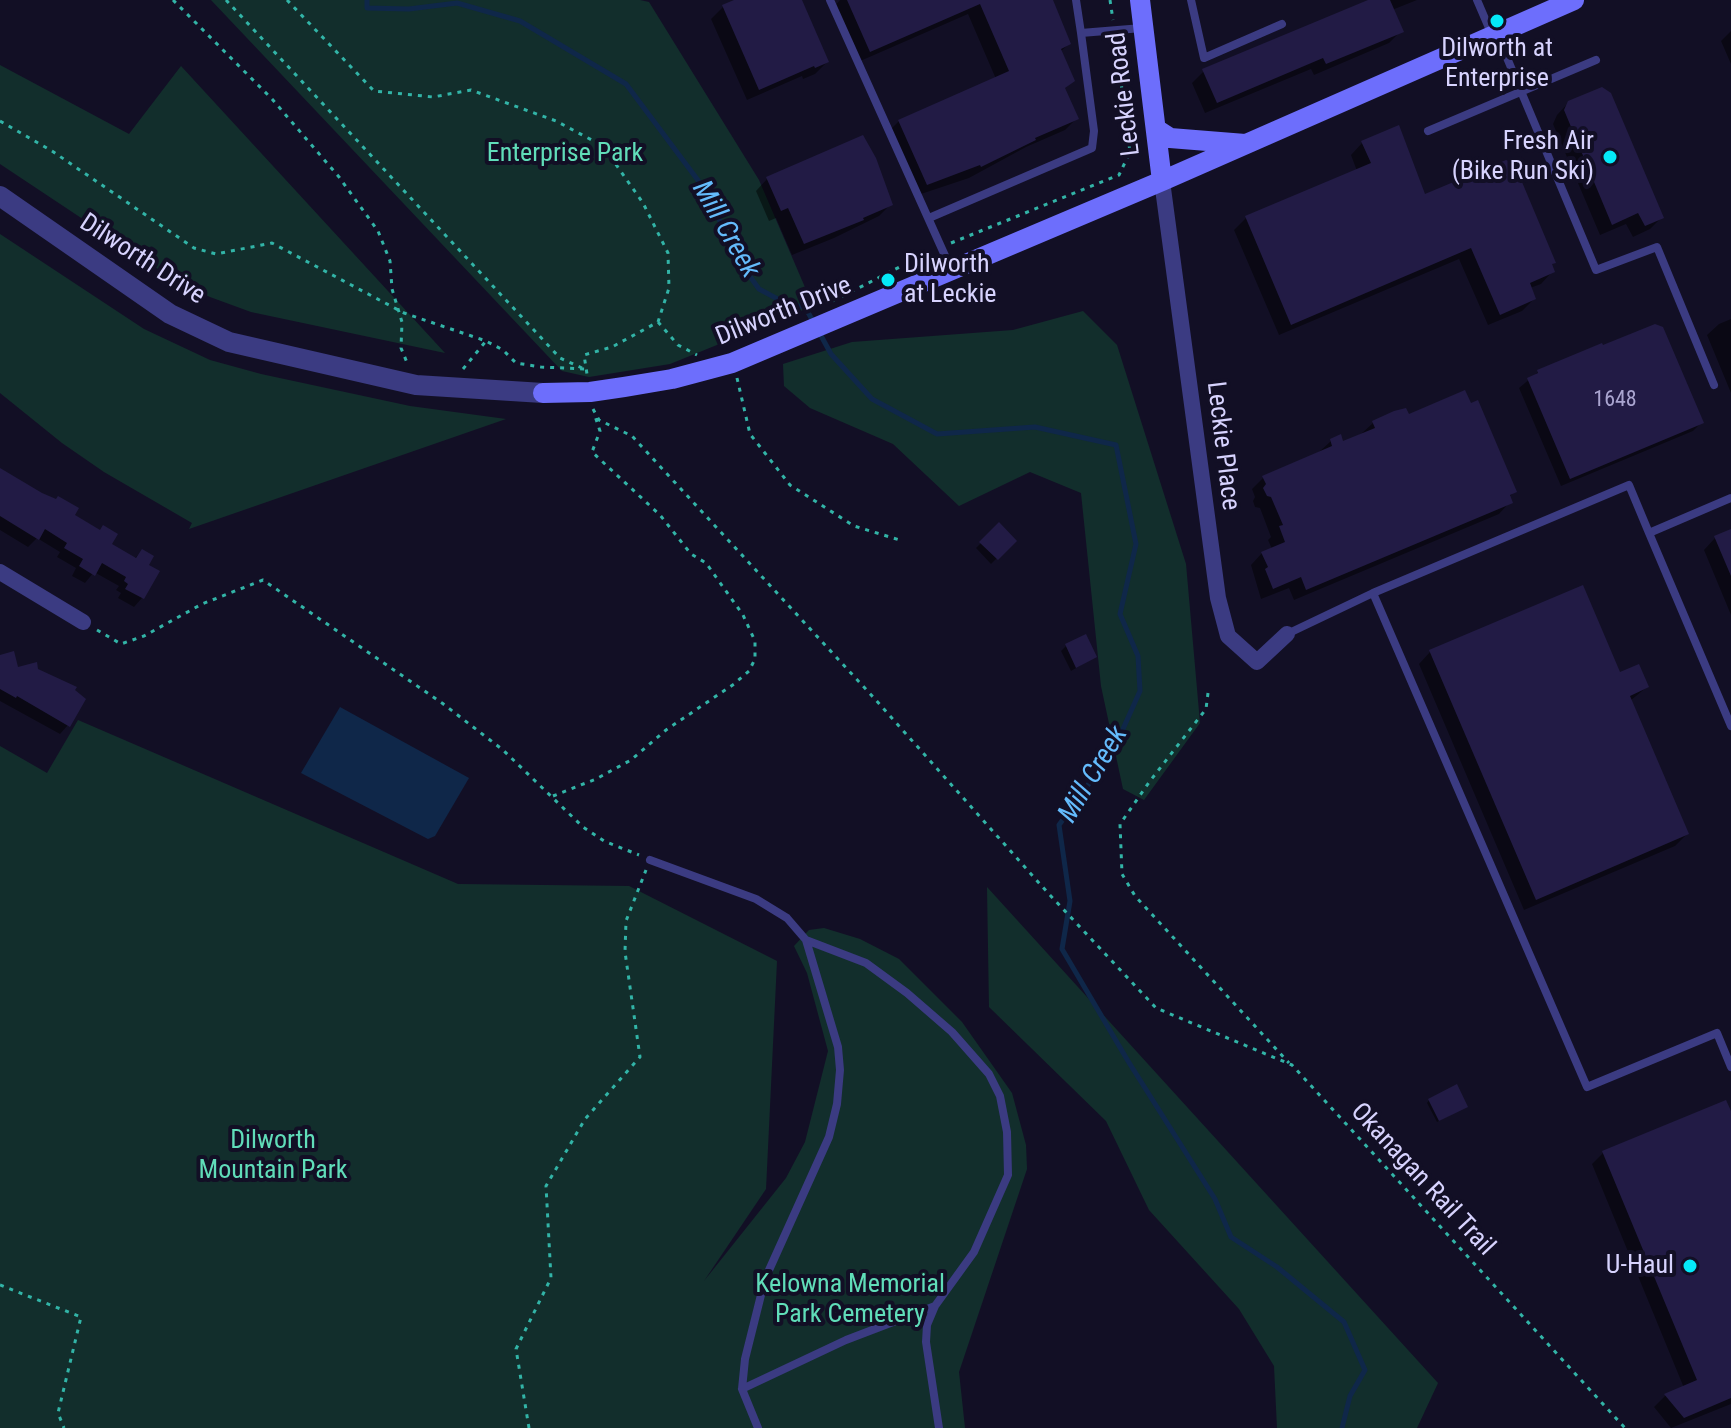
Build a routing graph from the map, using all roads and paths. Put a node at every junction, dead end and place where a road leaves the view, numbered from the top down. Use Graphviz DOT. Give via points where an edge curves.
graph roads {
  1 [pos="173,0"];
  2 [pos="226,0"];
  3 [pos="287,0"];
  4 [pos="830,0"];
  5 [pos="1076,0"];
  6 [pos="1110,0"];
  7 [pos="1140,0"];
  8 [pos="1191,0"];
  9 [pos="1477,0"];
  10 [pos="1574,0"];
  11 [pos="1282,24"];
  12 [pos="1143,27"];
  13 [pos="1115,31"];
  14 [pos="1081,33"];
  15 [pos="1495,35"];
  16 [pos="1596,60"];
  17 [pos="1521,91"];
  18 [pos="0,121"];
  19 [pos="1156,129"];
  20 [pos="1428,131"];
  21 [pos="1245,144"];
  22 [pos="1162,181"];
  23 [pos="0,196"];
  24 [pos="929,218"];
  25 [pos="942,247"];
  26 [pos="952,270"];
  27 [pos="399,310"];
  28 [pos="830,312"];
  29 [pos="658,322"];
  30 [pos="486,341"];
  31 [pos="709,352"];
  32 [pos="732,363"];
  33 [pos="585,369"];
  34 [pos="414,370"];
  35 [pos="454,372"];
  36 [pos="1714,385"];
  37 [pos="543,393"];
  38 [pos="1731,498"];
  39 [pos="1649,533"];
  40 [pos="903,541"];
  41 [pos="0,572"];
  42 [pos="1373,593"];
  43 [pos="83,622"];
  44 [pos="1287,634"];
  45 [pos="1208,693"];
  46 [pos="1731,726"];
  47 [pos="553,796"];
  48 [pos="650,860"];
  49 [pos="806,940"];
  50 [pos="1292,1065"];
  51 [pos="1731,1067"];
  52 [pos="0,1285"];
  53 [pos="935,1306"];
  54 [pos="742,1389"];
  55 [pos="64,1428"];
  56 [pos="529,1428"];
  57 [pos="758,1428"];
  58 [pos="939,1428"];
  59 [pos="1625,1428"];
  1 -- 27 [label="path" via="272,99 339,177 378,231"];
  2 -- 33 [label="path" via="560,358"];
  3 -- 29 [label="path" via="374,91 433,97 471,90 556,121 603,146 643,203 668,253 669,288"];
  4 -- 24 [label="lane"];
  5 -- 14 [label="lane"];
  6 -- 13 [label="path"];
  7 -- 12 [label="main road, Leckie Road"];
  8 -- 11 [label="lane" via="1204,58"];
  9 -- 15 [label="lane"];
  10 -- 15 [label="main road, Dilworth Drive"];
  12 -- 13 [label="lane"];
  12 -- 19 [label="main road, Leckie Road"];
  13 -- 14 [label="lane"];
  13 -- 25 [label="path" via="1130,152 1119,175"];
  14 -- 24 [label="lane" via="1092,148"];
  15 -- 17 [label="lane"];
  15 -- 21 [label="main road, Dilworth Drive"];
  16 -- 17 [label="lane"];
  17 -- 20 [label="lane"];
  17 -- 36 [label="lane" via="1596,270 1657,247"];
  18 -- 27 [label="path" via="194,248 216,254 272,243"];
  19 -- 21 [label="main road" via="1170,138"];
  19 -- 22 [label="main road, Leckie Road"];
  21 -- 22 [label="main road, Dilworth Drive"];
  22 -- 26 [label="main road, Dilworth Drive"];
  22 -- 44 [label="street, Leckie Place" via="1218,598 1228,636 1257,662"];
  23 -- 37 [label="street, Dilworth Drive" via="170,314 229,342 416,385"];
  24 -- 25 [label="lane"];
  25 -- 26 [label="lane"];
  25 -- 28 [label="path" via="837,296"];
  26 -- 28 [label="main road, Dilworth Drive"];
  27 -- 30 [label="path"];
  27 -- 34 [label="path" via="405,362"];
  28 -- 32 [label="main road, Dilworth Drive" via="809,331"];
  29 -- 31 [label="path" via="678,345 697,355"];
  29 -- 33 [label="path" via="612,347 584,355"];
  30 -- 33 [label="path" via="516,363"];
  30 -- 35 [label="path" via="466,368"];
  32 -- 37 [label="main road, Dilworth Drive" via="624,387"];
  32 -- 40 [label="path" via="750,434 790,485 854,526"];
  38 -- 39 [label="lane"];
  39 -- 42 [label="lane" via="1629,485"];
  39 -- 46 [label="lane"];
  41 -- 43 [label="street"];
  42 -- 44 [label="lane"];
  42 -- 51 [label="lane" via="1587,1087 1717,1033"];
  43 -- 47 [label="path" via="121,644 263,580 442,703"];
  45 -- 50 [label="path" via="1206,709 1120,824 1122,874 1135,896"];
  47 -- 48 [label="path" via="593,834"];
  47 -- 50 [label="path, Okanagan Rail Trail" via="631,760 734,684 755,659 755,641 743,615 706,563 691,554 660,515 592,452 600,431 593,409 599,420 632,436 1156,1008"];
  48 -- 49 [label="lane" via="756,899 787,918"];
  48 -- 56 [label="path" via="626,921 625,952 640,1057 585,1119 546,1186 551,1278 516,1349"];
  49 -- 53 [label="lane" via="866,963 907,993 952,1032 989,1074 1000,1096 1008,1175 974,1252"];
  49 -- 54 [label="lane" via="838,1047 837,1104 829,1137 765,1279"];
  50 -- 59 [label="path, Okanagan Rail Trail"];
  52 -- 55 [label="path" via="81,1317 58,1413"];
  53 -- 54 [label="lane"];
  53 -- 58 [label="lane" via="926,1342"];
  54 -- 57 [label="lane"];
}
